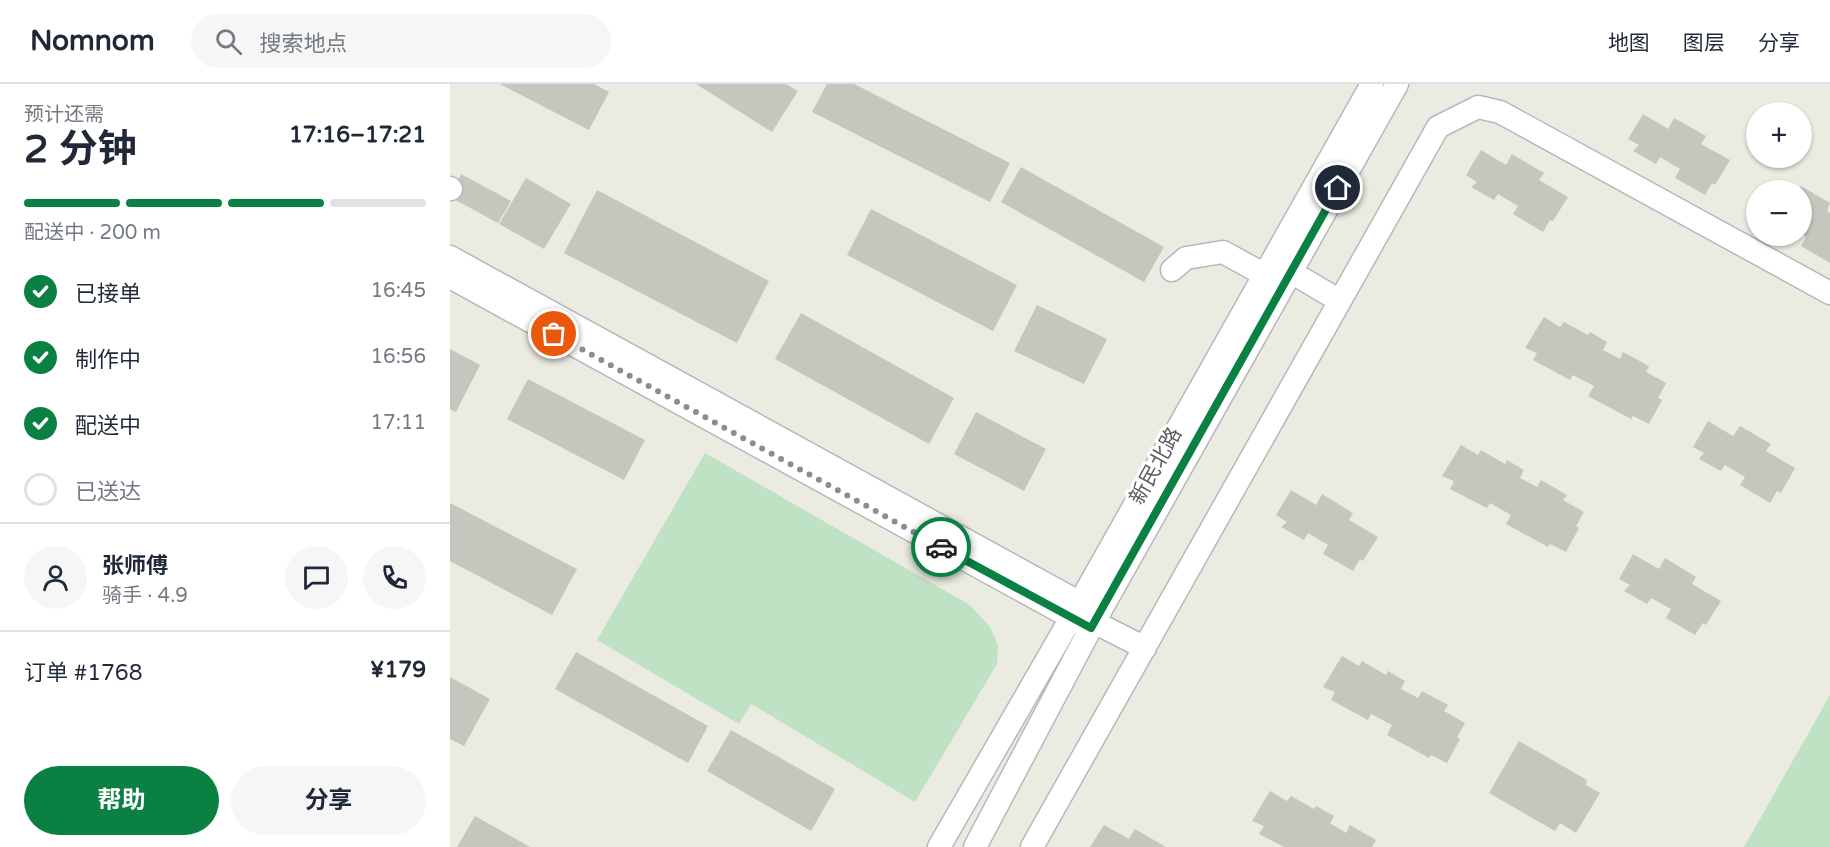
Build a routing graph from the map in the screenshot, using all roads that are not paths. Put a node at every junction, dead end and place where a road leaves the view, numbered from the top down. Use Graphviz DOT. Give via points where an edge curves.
graph roads {
  1 [pos="1372,84"];
  2 [pos="1397,84"];
  3 [pos="450,257"];
  4 [pos="1172,270"];
  5 [pos="1291,272"];
  6 [pos="1265,275"];
  7 [pos="450,277"];
  8 [pos="1830,293"];
  9 [pos="1340,301"];
  10 [pos="1087,617"];
  11 [pos="1145,648"];
  12 [pos="939,847"];
  13 [pos="975,847"];
  14 [pos="1032,847"];
  1 -- 6 [label="street, 新民北路"];
  2 -- 5 [label="street, 新民北路"];
  3 -- 10 [label="street"];
  4 -- 6 [label="street" via="1186,258 1223,252"];
  5 -- 9 [label="street"];
  5 -- 10 [label="street, 新民北路"];
  6 -- 10 [label="street, 新民北路"];
  7 -- 10 [label="street"];
  8 -- 9 [label="street" via="1500,112 1478,107 1438,127"];
  9 -- 11 [label="street"];
  10 -- 11 [label="street"];
  10 -- 12 [label="street, 新民北路"];
  10 -- 13 [label="street, 新民北路"];
  11 -- 14 [label="street"];
}
